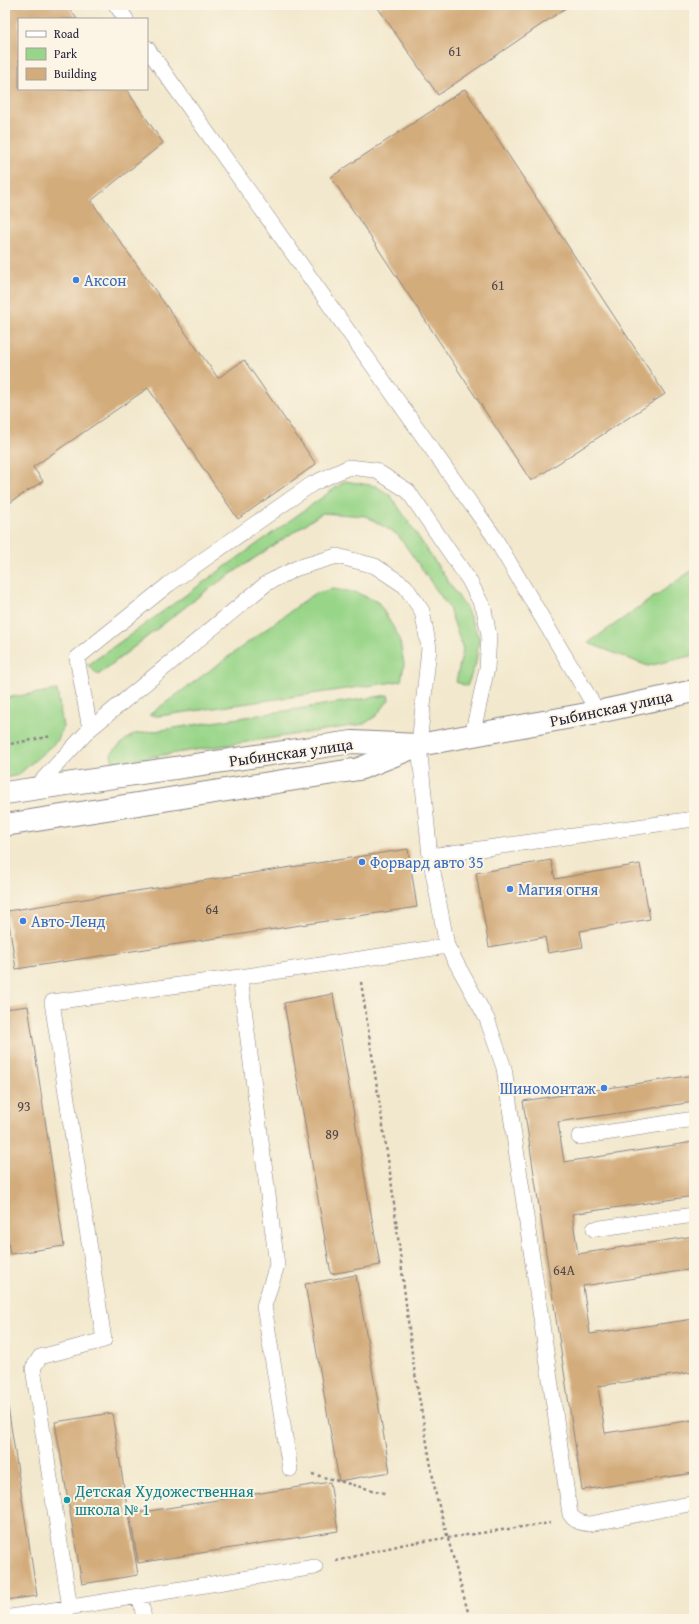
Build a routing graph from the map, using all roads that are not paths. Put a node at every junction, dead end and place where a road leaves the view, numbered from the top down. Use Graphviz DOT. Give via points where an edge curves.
graph roads {
  1 [pos="116,5"];
  2 [pos="125,18"];
  3 [pos="148,49"];
  4 [pos="694,691"];
  5 [pos="598,712"];
  6 [pos="90,729"];
  7 [pos="472,736"];
  8 [pos="419,745"];
  9 [pos="34,789"];
  10 [pos="5,793"];
  11 [pos="694,819"];
  12 [pos="5,825"];
  13 [pos="430,856"];
  14 [pos="447,946"];
  15 [pos="240,977"];
  16 [pos="694,1119"];
  17 [pos="580,1137"];
  18 [pos="694,1215"];
  19 [pos="594,1229"];
  20 [pos="290,1469"];
  21 [pos="694,1503"];
  22 [pos="315,1567"];
  23 [pos="140,1596"];
  24 [pos="70,1608"];
  25 [pos="5,1618"];
  26 [pos="144,1619"];
  1 -- 2 [label="lane"];
  3 -- 5 [label="lane" via="493,536"];
  4 -- 5 [label="main road, Рыбинская улица"];
  5 -- 7 [label="main road, Рыбинская улица"];
  6 -- 7 [label="lane" via="77,658 176,580 312,484 349,467 375,470 408,491 469,580 484,609 489,636 487,668"];
  6 -- 8 [label="lane" via="267,584 297,568 337,556 375,566 405,586 422,611 429,648"];
  6 -- 9 [label="lane"];
  7 -- 8 [label="main road, Рыбинская улица"];
  8 -- 9 [label="main road, Рыбинская улица" via="352,742"];
  8 -- 12 [label="main road" via="359,769"];
  8 -- 13 [label="lane"];
  9 -- 10 [label="main road, Рыбинская улица"];
  11 -- 13 [label="lane"];
  13 -- 14 [label="lane"];
  14 -- 15 [label="lane"];
  14 -- 21 [label="lane" via="487,1019 504,1068 570,1514 581,1523 590,1524"];
  15 -- 20 [label="lane" via="277,1265 264,1306"];
  15 -- 24 [label="lane" via="52,1002 104,1340 40,1357 33,1368"];
  16 -- 17 [label="lane"];
  18 -- 19 [label="lane"];
  22 -- 23 [label="lane"];
  23 -- 24 [label="lane"];
  23 -- 26 [label="lane"];
  24 -- 25 [label="lane"];
}
